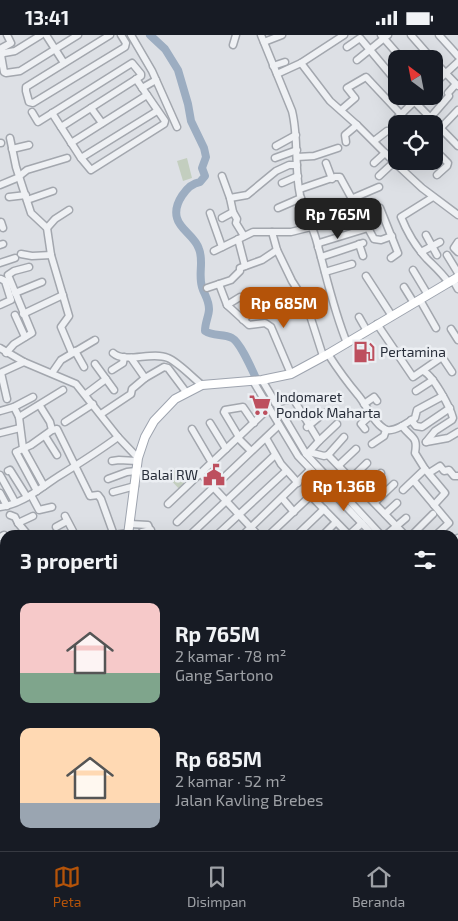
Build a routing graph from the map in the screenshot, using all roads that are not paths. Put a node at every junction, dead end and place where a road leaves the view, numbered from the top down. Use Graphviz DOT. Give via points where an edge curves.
graph roads {
  1 [pos="7,35"];
  2 [pos="42,35"];
  3 [pos="78,35"];
  4 [pos="110,35"];
  5 [pos="121,35"];
  6 [pos="131,35"];
  7 [pos="236,35"];
  8 [pos="261,35"];
  9 [pos="282,35"];
  10 [pos="345,35"];
  11 [pos="411,35"];
  12 [pos="440,35"];
  13 [pos="359,36"];
  14 [pos="385,36"];
  15 [pos="264,42"];
  16 [pos="233,45"];
  17 [pos="0,49"];
  18 [pos="55,49"];
  19 [pos="395,50"];
  20 [pos="424,50"];
  21 [pos="370,51"];
  22 [pos="458,56"];
  23 [pos="357,60"];
  24 [pos="285,62"];
  25 [pos="458,62"];
  26 [pos="64,63"];
  27 [pos="301,63"];
  28 [pos="273,67"];
  29 [pos="388,72"];
  30 [pos="443,72"];
  31 [pos="277,74"];
  32 [pos="445,74"];
  33 [pos="136,79"];
  34 [pos="156,80"];
  35 [pos="457,85"];
  36 [pos="142,88"];
  37 [pos="147,95"];
  38 [pos="407,105"];
  39 [pos="418,105"];
  40 [pos="91,108"];
  41 [pos="341,110"];
  42 [pos="157,111"];
  43 [pos="32,112"];
  44 [pos="52,113"];
  45 [pos="400,114"];
  46 [pos="457,114"];
  47 [pos="427,115"];
  48 [pos="432,115"];
  49 [pos="102,123"];
  50 [pos="358,125"];
  51 [pos="443,126"];
  52 [pos="61,127"];
  53 [pos="177,127"];
  54 [pos="387,131"];
  55 [pos="443,132"];
  56 [pos="296,135"];
  57 [pos="10,138"];
  58 [pos="374,141"];
  59 [pos="346,142"];
  60 [pos="71,143"];
  61 [pos="29,145"];
  62 [pos="276,146"];
  63 [pos="458,146"];
  64 [pos="338,148"];
  65 [pos="12,149"];
  66 [pos="297,153"];
  67 [pos="385,153"];
  68 [pos="388,156"];
  69 [pos="68,158"];
  70 [pos="81,158"];
  71 [pos="276,158"];
  72 [pos="443,159"];
  73 [pos="326,163"];
  74 [pos="374,163"];
  75 [pos="297,165"];
  76 [pos="388,168"];
  77 [pos="402,170"];
  78 [pos="442,170"];
  79 [pos="443,170"];
  80 [pos="437,175"];
  81 [pos="19,176"];
  82 [pos="222,176"];
  83 [pos="298,176"];
  84 [pos="379,176"];
  85 [pos="332,179"];
  86 [pos="282,183"];
  87 [pos="0,185"];
  88 [pos="379,187"];
  89 [pos="300,189"];
  90 [pos="53,191"];
  91 [pos="9,197"];
  92 [pos="26,197"];
  93 [pos="433,197"];
  94 [pos="230,198"];
  95 [pos="301,198"];
  96 [pos="351,199"];
  97 [pos="387,204"];
  98 [pos="278,208"];
  99 [pos="380,208"];
  100 [pos="69,210"];
  101 [pos="232,211"];
  102 [pos="210,213"];
  103 [pos="361,215"];
  104 [pos="458,215"];
  105 [pos="222,218"];
  106 [pos="328,223"];
  107 [pos="47,228"];
  108 [pos="312,228"];
  109 [pos="368,228"];
  110 [pos="272,232"];
  111 [pos="426,235"];
  112 [pos="392,236"];
  113 [pos="241,238"];
  114 [pos="440,242"];
  115 [pos="458,242"];
  116 [pos="431,246"];
  117 [pos="222,247"];
  118 [pos="318,247"];
  119 [pos="277,250"];
  120 [pos="214,251"];
  121 [pos="421,252"];
  122 [pos="458,252"];
  123 [pos="21,254"];
  124 [pos="51,255"];
  125 [pos="437,255"];
  126 [pos="447,255"];
  127 [pos="363,256"];
  128 [pos="321,257"];
  129 [pos="15,258"];
  130 [pos="391,258"];
  131 [pos="0,263"];
  132 [pos="352,264"];
  133 [pos="245,266"];
  134 [pos="29,267"];
  135 [pos="413,270"];
  136 [pos="325,272"];
  137 [pos="458,273"];
  138 [pos="366,276"];
  139 [pos="0,278"];
  140 [pos="453,280"];
  141 [pos="42,282"];
  142 [pos="219,284"];
  143 [pos="404,287"];
  144 [pos="207,289"];
  145 [pos="458,289"];
  146 [pos="14,293"];
  147 [pos="63,295"];
  148 [pos="428,295"];
  149 [pos="240,297"];
  150 [pos="417,301"];
  151 [pos="0,305"];
  152 [pos="227,305"];
  153 [pos="257,307"];
  154 [pos="24,313"];
  155 [pos="15,315"];
  156 [pos="392,316"];
  157 [pos="359,317"];
  158 [pos="243,320"];
  159 [pos="377,324"];
  160 [pos="436,328"];
  161 [pos="451,329"];
  162 [pos="367,331"];
  163 [pos="25,337"];
  164 [pos="95,339"];
  165 [pos="458,340"];
  166 [pos="347,343"];
  167 [pos="3,350"];
  168 [pos="74,352"];
  169 [pos="113,353"];
  170 [pos="326,355"];
  171 [pos="124,357"];
  172 [pos="131,357"];
  173 [pos="24,361"];
  174 [pos="95,365"];
  175 [pos="84,367"];
  176 [pos="112,370"];
  177 [pos="423,371"];
  178 [pos="452,371"];
  179 [pos="1,373"];
  180 [pos="52,373"];
  181 [pos="291,374"];
  182 [pos="145,378"];
  183 [pos="106,379"];
  184 [pos="257,380"];
  185 [pos="433,380"];
  186 [pos="202,385"];
  187 [pos="63,390"];
  188 [pos="114,390"];
  189 [pos="416,391"];
  190 [pos="186,392"];
  191 [pos="86,395"];
  192 [pos="443,396"];
  193 [pos="33,397"];
  194 [pos="7,399"];
  195 [pos="377,401"];
  196 [pos="275,403"];
  197 [pos="93,404"];
  198 [pos="364,404"];
  199 [pos="40,406"];
  200 [pos="14,407"];
  201 [pos="269,408"];
  202 [pos="450,408"];
  203 [pos="0,411"];
  204 [pos="324,413"];
  205 [pos="100,414"];
  206 [pos="371,415"];
  207 [pos="19,417"];
  208 [pos="411,420"];
  209 [pos="65,422"];
  210 [pos="449,422"];
  211 [pos="210,423"];
  212 [pos="254,423"];
  213 [pos="337,424"];
  214 [pos="279,425"];
  215 [pos="308,426"];
  216 [pos="402,426"];
  217 [pos="20,428"];
  218 [pos="192,429"];
  219 [pos="365,429"];
  220 [pos="55,430"];
  221 [pos="386,430"];
  222 [pos="0,433"];
  223 [pos="457,434"];
  224 [pos="45,436"];
  225 [pos="118,437"];
  226 [pos="239,437"];
  227 [pos="344,437"];
  228 [pos="266,438"];
  229 [pos="319,441"];
  230 [pos="426,442"];
  231 [pos="372,444"];
  232 [pos="417,444"];
  233 [pos="23,448"];
  234 [pos="226,449"];
  235 [pos="356,449"];
  236 [pos="251,451"];
  237 [pos="307,453"];
  238 [pos="57,455"];
  239 [pos="274,455"];
  240 [pos="328,455"];
  241 [pos="138,459"];
  242 [pos="112,461"];
  243 [pos="212,463"];
  244 [pos="367,463"];
  245 [pos="339,465"];
  246 [pos="76,467"];
  247 [pos="310,469"];
  248 [pos="136,471"];
  249 [pos="286,471"];
  250 [pos="427,471"];
  251 [pos="381,473"];
  252 [pos="3,474"];
  253 [pos="201,474"];
  254 [pos="458,476"];
  255 [pos="351,478"];
  256 [pos="108,479"];
  257 [pos="414,481"];
  258 [pos="298,483"];
  259 [pos="324,483"];
  260 [pos="394,484"];
  261 [pos="44,486"];
  262 [pos="135,486"];
  263 [pos="214,488"];
  264 [pos="339,490"];
  265 [pos="363,490"];
  266 [pos="403,490"];
  267 [pos="113,492"];
  268 [pos="0,493"];
  269 [pos="31,494"];
  270 [pos="311,496"];
  271 [pos="282,499"];
  272 [pos="226,501"];
  273 [pos="16,502"];
  274 [pos="375,502"];
  275 [pos="397,503"];
  276 [pos="168,504"];
  277 [pos="434,505"];
  278 [pos="3,506"];
  279 [pos="52,507"];
  280 [pos="324,509"];
  281 [pos="294,512"];
  282 [pos="238,514"];
  283 [pos="385,514"];
  284 [pos="10,515"];
  285 [pos="433,515"];
  286 [pos="33,516"];
  287 [pos="406,518"];
  288 [pos="177,522"];
  289 [pos="336,522"];
  290 [pos="18,523"];
  291 [pos="362,523"];
  292 [pos="130,524"];
  293 [pos="397,526"];
  294 [pos="56,527"];
  295 [pos="251,527"];
  296 [pos="24,530"];
  297 [pos="72,530"];
  298 [pos="112,530"];
  299 [pos="129,530"];
  300 [pos="150,530"];
  301 [pos="195,530"];
  302 [pos="222,530"];
  303 [pos="248,530"];
  304 [pos="254,530"];
  305 [pos="274,530"];
  306 [pos="302,530"];
  307 [pos="328,530"];
  308 [pos="344,530"];
  309 [pos="354,530"];
  310 [pos="368,530"];
  311 [pos="376,530"];
  312 [pos="392,530"];
  313 [pos="401,530"];
  314 [pos="417,530"];
  315 [pos="441,530"];
  316 [pos="0,604"];
  317 [pos="0,610"];
  1 -- 17 [label="street" via="11,43"];
  2 -- 18 [label="street"];
  2 -- 18 [label="street" via="15,51 1,55 4,72 20,71"];
  3 -- 18 [label="street"];
  4 -- 26 [label="street"];
  5 -- 26 [label="street" via="125,47 33,103 29,102 26,89"];
  6 -- 34 [label="street"];
  7 -- 16 [label="street"];
  8 -- 15 [label="street"];
  9 -- 15 [label="street"];
  10 -- 13 [label="street" via="349,45"];
  10 -- 27 [label="street"];
  11 -- 20 [label="street"];
  12 -- 22 [label="street"];
  13 -- 21 [label="street"];
  14 -- 19 [label="street"];
  14 -- 21 [label="street"];
  15 -- 28 [label="street"];
  18 -- 26 [label="street"];
  21 -- 23 [label="street"];
  21 -- 29 [label="street"];
  24 -- 28 [label="street"];
  25 -- 32 [label="street"];
  27 -- 31 [label="street"];
  27 -- 41 [label="street" via="317,79 330,101"];
  28 -- 31 [label="street"];
  30 -- 32 [label="street"];
  31 -- 56 [label="street" via="292,111"];
  32 -- 35 [label="street"];
  33 -- 36 [label="street"];
  33 -- 40 [label="street"];
  33 -- 44 [label="street" via="141,74 132,63"];
  34 -- 36 [label="street"];
  34 -- 53 [label="street"];
  35 -- 48 [label="street"];
  36 -- 37 [label="street"];
  37 -- 42 [label="street"];
  37 -- 49 [label="street"];
  38 -- 45 [label="street"];
  39 -- 47 [label="street"];
  40 -- 49 [label="street"];
  40 -- 52 [label="street"];
  41 -- 45 [label="street" via="355,98 347,88 366,77"];
  41 -- 50 [label="street"];
  42 -- 70 [label="street"];
  42 -- 70 [label="street" via="164,124 99,165 90,170"];
  43 -- 44 [label="street" via="38,122"];
  44 -- 52 [label="street"];
  46 -- 51 [label="street"];
  49 -- 60 [label="street"];
  50 -- 58 [label="street"];
  50 -- 59 [label="street" via="345,135"];
  52 -- 60 [label="street"];
  54 -- 58 [label="street"];
  55 -- 63 [label="street"];
  56 -- 62 [label="street"];
  56 -- 66 [label="street"];
  57 -- 65 [label="street"];
  58 -- 67 [label="street"];
  60 -- 70 [label="street"];
  61 -- 65 [label="street"];
  64 -- 66 [label="street" via="314,156"];
  65 -- 81 [label="street"];
  66 -- 71 [label="street"];
  66 -- 75 [label="street"];
  67 -- 68 [label="street"];
  67 -- 74 [label="street"];
  69 -- 81 [label="street" via="27,170"];
  72 -- 79 [label="street" via="448,165"];
  73 -- 85 [label="street"];
  75 -- 83 [label="street"];
  75 -- 94 [label="street" via="276,171 247,195"];
  76 -- 84 [label="street"];
  77 -- 93 [label="street"];
  78 -- 80 [label="street"];
  81 -- 87 [label="street"];
  81 -- 92 [label="street"];
  82 -- 94 [label="street"];
  83 -- 86 [label="street"];
  83 -- 89 [label="street"];
  85 -- 89 [label="street"];
  85 -- 96 [label="street" via="340,177"];
  88 -- 96 [label="street"];
  89 -- 95 [label="street"];
  90 -- 92 [label="street"];
  91 -- 92 [label="street"];
  92 -- 107 [label="street" via="32,215"];
  93 -- 104 [label="street"];
  93 -- 121 [label="street" via="402,217"];
  94 -- 101 [label="street"];
  95 -- 98 [label="street"];
  95 -- 108 [label="street"];
  96 -- 103 [label="street"];
  97 -- 99 [label="street"];
  99 -- 103 [label="street"];
  99 -- 112 [label="street"];
  100 -- 107 [label="street"];
  101 -- 105 [label="street"];
  101 -- 113 [label="street"];
  102 -- 117 [label="street"];
  103 -- 109 [label="street"];
  106 -- 108 [label="street"];
  107 -- 124 [label="street"];
  108 -- 110 [label="street"];
  108 -- 118 [label="street"];
  109 -- 112 [label="street" via="374,239"];
  109 -- 118 [label="street" via="319,243"];
  110 -- 113 [label="street" via="253,232"];
  110 -- 119 [label="street"];
  111 -- 116 [label="street"];
  112 -- 130 [label="street" via="401,252"];
  113 -- 117 [label="street"];
  113 -- 133 [label="street"];
  114 -- 116 [label="street"];
  115 -- 122 [label="street" via="454,247"];
  116 -- 121 [label="street"];
  116 -- 125 [label="street"];
  117 -- 120 [label="street"];
  118 -- 128 [label="street"];
  119 -- 133 [label="street"];
  119 -- 170 [label="street" via="306,303"];
  121 -- 140 [label="street"];
  123 -- 124 [label="street"];
  124 -- 147 [label="street"];
  126 -- 137 [label="street"];
  127 -- 128 [label="street" via="361,244"];
  128 -- 136 [label="street"];
  129 -- 131 [label="street"];
  132 -- 136 [label="street"];
  133 -- 142 [label="street" via="231,280"];
  134 -- 146 [label="street" via="8,275"];
  135 -- 148 [label="street"];
  136 -- 166 [label="street"];
  138 -- 156 [label="street"];
  139 -- 151 [label="street" via="5,281 11,300"];
  140 -- 145 [label="street"];
  140 -- 148 [label="main road"];
  141 -- 146 [label="street"];
  142 -- 144 [label="street"];
  142 -- 152 [label="street"];
  143 -- 150 [label="street"];
  146 -- 154 [label="street"];
  147 -- 154 [label="street"];
  147 -- 168 [label="street" via="69,316 61,327"];
  148 -- 150 [label="main road"];
  149 -- 152 [label="street"];
  150 -- 156 [label="main road"];
  150 -- 160 [label="street"];
  152 -- 158 [label="street"];
  153 -- 158 [label="street"];
  154 -- 163 [label="street" via="32,331"];
  155 -- 163 [label="street"];
  156 -- 159 [label="main road"];
  157 -- 162 [label="street"];
  158 -- 181 [label="street" via="249,325 265,323 272,327"];
  159 -- 162 [label="main road"];
  159 -- 177 [label="street" via="412,376"];
  161 -- 165 [label="street"];
  162 -- 166 [label="main road"];
  163 -- 167 [label="street"];
  164 -- 168 [label="street"];
  166 -- 170 [label="main road"];
  167 -- 173 [label="street"];
  168 -- 175 [label="street"];
  168 -- 180 [label="street" via="58,363"];
  169 -- 171 [label="street"];
  170 -- 181 [label="main road"];
  170 -- 198 [label="street"];
  171 -- 172 [label="street"];
  171 -- 176 [label="street" via="123,363"];
  172 -- 182 [label="street"];
  172 -- 186 [label="street" via="167,357"];
  173 -- 179 [label="street"];
  173 -- 180 [label="street"];
  174 -- 183 [label="street"];
  177 -- 178 [label="street" via="442,357"];
  177 -- 185 [label="street"];
  179 -- 194 [label="street"];
  180 -- 191 [label="street" via="76,383"];
  181 -- 184 [label="main road"];
  182 -- 190 [label="street" via="166,367"];
  182 -- 205 [label="street" via="133,387 130,395"];
  183 -- 188 [label="street"];
  183 -- 191 [label="street"];
  184 -- 186 [label="main road"];
  184 -- 196 [label="street"];
  184 -- 201 [label="street"];
  185 -- 189 [label="street"];
  185 -- 192 [label="street"];
  186 -- 190 [label="main road"];
  187 -- 199 [label="street"];
  190 -- 241 [label="main road" via="154,421"];
  191 -- 197 [label="street"];
  192 -- 202 [label="street"];
  192 -- 208 [label="street" via="418,406 415,418"];
  193 -- 200 [label="street"];
  195 -- 198 [label="street" via="374,397"];
  196 -- 215 [label="street" via="293,399"];
  196 -- 237 [label="street"];
  197 -- 205 [label="street"];
  197 -- 209 [label="street"];
  198 -- 206 [label="street"];
  199 -- 207 [label="street"];
  199 -- 220 [label="street"];
  200 -- 203 [label="street"];
  200 -- 207 [label="street"];
  201 -- 212 [label="street"];
  201 -- 214 [label="street"];
  202 -- 208 [label="street" via="422,427"];
  202 -- 210 [label="street" via="453,419"];
  204 -- 215 [label="street"];
  205 -- 225 [label="street"];
  206 -- 219 [label="street" via="361,424"];
  206 -- 221 [label="street"];
  207 -- 217 [label="street"];
  208 -- 216 [label="street"];
  210 -- 223 [label="street"];
  210 -- 230 [label="street"];
  211 -- 234 [label="street"];
  212 -- 226 [label="street"];
  212 -- 226 [label="street" via="243,407 225,410"];
  213 -- 229 [label="street"];
  214 -- 228 [label="street"];
  214 -- 247 [label="street"];
  215 -- 229 [label="street"];
  216 -- 221 [label="street"];
  216 -- 232 [label="street"];
  217 -- 222 [label="street"];
  217 -- 233 [label="street"];
  218 -- 243 [label="street"];
  220 -- 224 [label="street"];
  220 -- 246 [label="street"];
  221 -- 231 [label="street" via="384,436"];
  223 -- 230 [label="street"];
  224 -- 233 [label="street"];
  224 -- 238 [label="street"];
  225 -- 241 [label="street"];
  225 -- 246 [label="street"];
  226 -- 234 [label="street"];
  226 -- 236 [label="street"];
  227 -- 240 [label="street"];
  228 -- 236 [label="street"];
  228 -- 239 [label="street"];
  229 -- 237 [label="street"];
  230 -- 232 [label="street"];
  232 -- 250 [label="street" via="415,453"];
  233 -- 261 [label="street"];
  233 -- 269 [label="street" via="16,454"];
  234 -- 243 [label="street"];
  235 -- 245 [label="street"];
  236 -- 263 [label="street"];
  237 -- 240 [label="street"];
  237 -- 264 [label="street"];
  239 -- 249 [label="street"];
  239 -- 272 [label="street"];
  240 -- 245 [label="street"];
  241 -- 242 [label="street"];
  241 -- 248 [label="main road"];
  243 -- 253 [label="street"];
  244 -- 255 [label="street"];
  245 -- 255 [label="street"];
  246 -- 261 [label="street"];
  246 -- 298 [label="street" via="90,496 98,495 101,499"];
  247 -- 258 [label="street"];
  247 -- 259 [label="street"];
  248 -- 256 [label="street"];
  248 -- 262 [label="main road"];
  249 -- 258 [label="street"];
  249 -- 282 [label="street"];
  250 -- 254 [label="street" via="440,466"];
  250 -- 257 [label="street"];
  250 -- 277 [label="street" via="445,493"];
  251 -- 265 [label="street"];
  252 -- 269 [label="street" via="10,469"];
  252 -- 273 [label="street"];
  253 -- 263 [label="street"];
  253 -- 276 [label="street"];
  255 -- 264 [label="street"];
  255 -- 265 [label="street"];
  257 -- 266 [label="street"];
  257 -- 277 [label="street"];
  258 -- 271 [label="street"];
  259 -- 270 [label="street"];
  259 -- 291 [label="street"];
  260 -- 274 [label="street"];
  261 -- 269 [label="street"];
  262 -- 267 [label="street"];
  262 -- 292 [label="main road"];
  263 -- 272 [label="street"];
  263 -- 288 [label="street"];
  264 -- 311 [label="street"];
  265 -- 274 [label="street"];
  268 -- 278 [label="street"];
  269 -- 273 [label="street"];
  269 -- 279 [label="street" via="39,510"];
  270 -- 280 [label="street"];
  270 -- 281 [label="street"];
  271 -- 281 [label="street"];
  271 -- 295 [label="street"];
  272 -- 282 [label="street"];
  272 -- 301 [label="street"];
  273 -- 278 [label="street"];
  274 -- 283 [label="street"];
  275 -- 283 [label="street"];
  277 -- 315 [label="street" via="449,523"];
  280 -- 289 [label="street"];
  280 -- 306 [label="street"];
  281 -- 305 [label="street"];
  282 -- 295 [label="street"];
  282 -- 302 [label="street"];
  283 -- 293 [label="street"];
  284 -- 290 [label="street"];
  285 -- 314 [label="street"];
  286 -- 290 [label="street"];
  287 -- 293 [label="street"];
  289 -- 307 [label="street"];
  289 -- 308 [label="street"];
  290 -- 296 [label="street"];
  291 -- 309 [label="street"];
  291 -- 310 [label="street"];
  292 -- 299 [label="main road"];
  292 -- 300 [label="street" via="145,524"];
  293 -- 312 [label="street"];
  293 -- 313 [label="street"];
  294 -- 297 [label="street" via="66,519"];
  295 -- 303 [label="street"];
  295 -- 304 [label="street"];
  316 -- 317 [label="street"];
}
